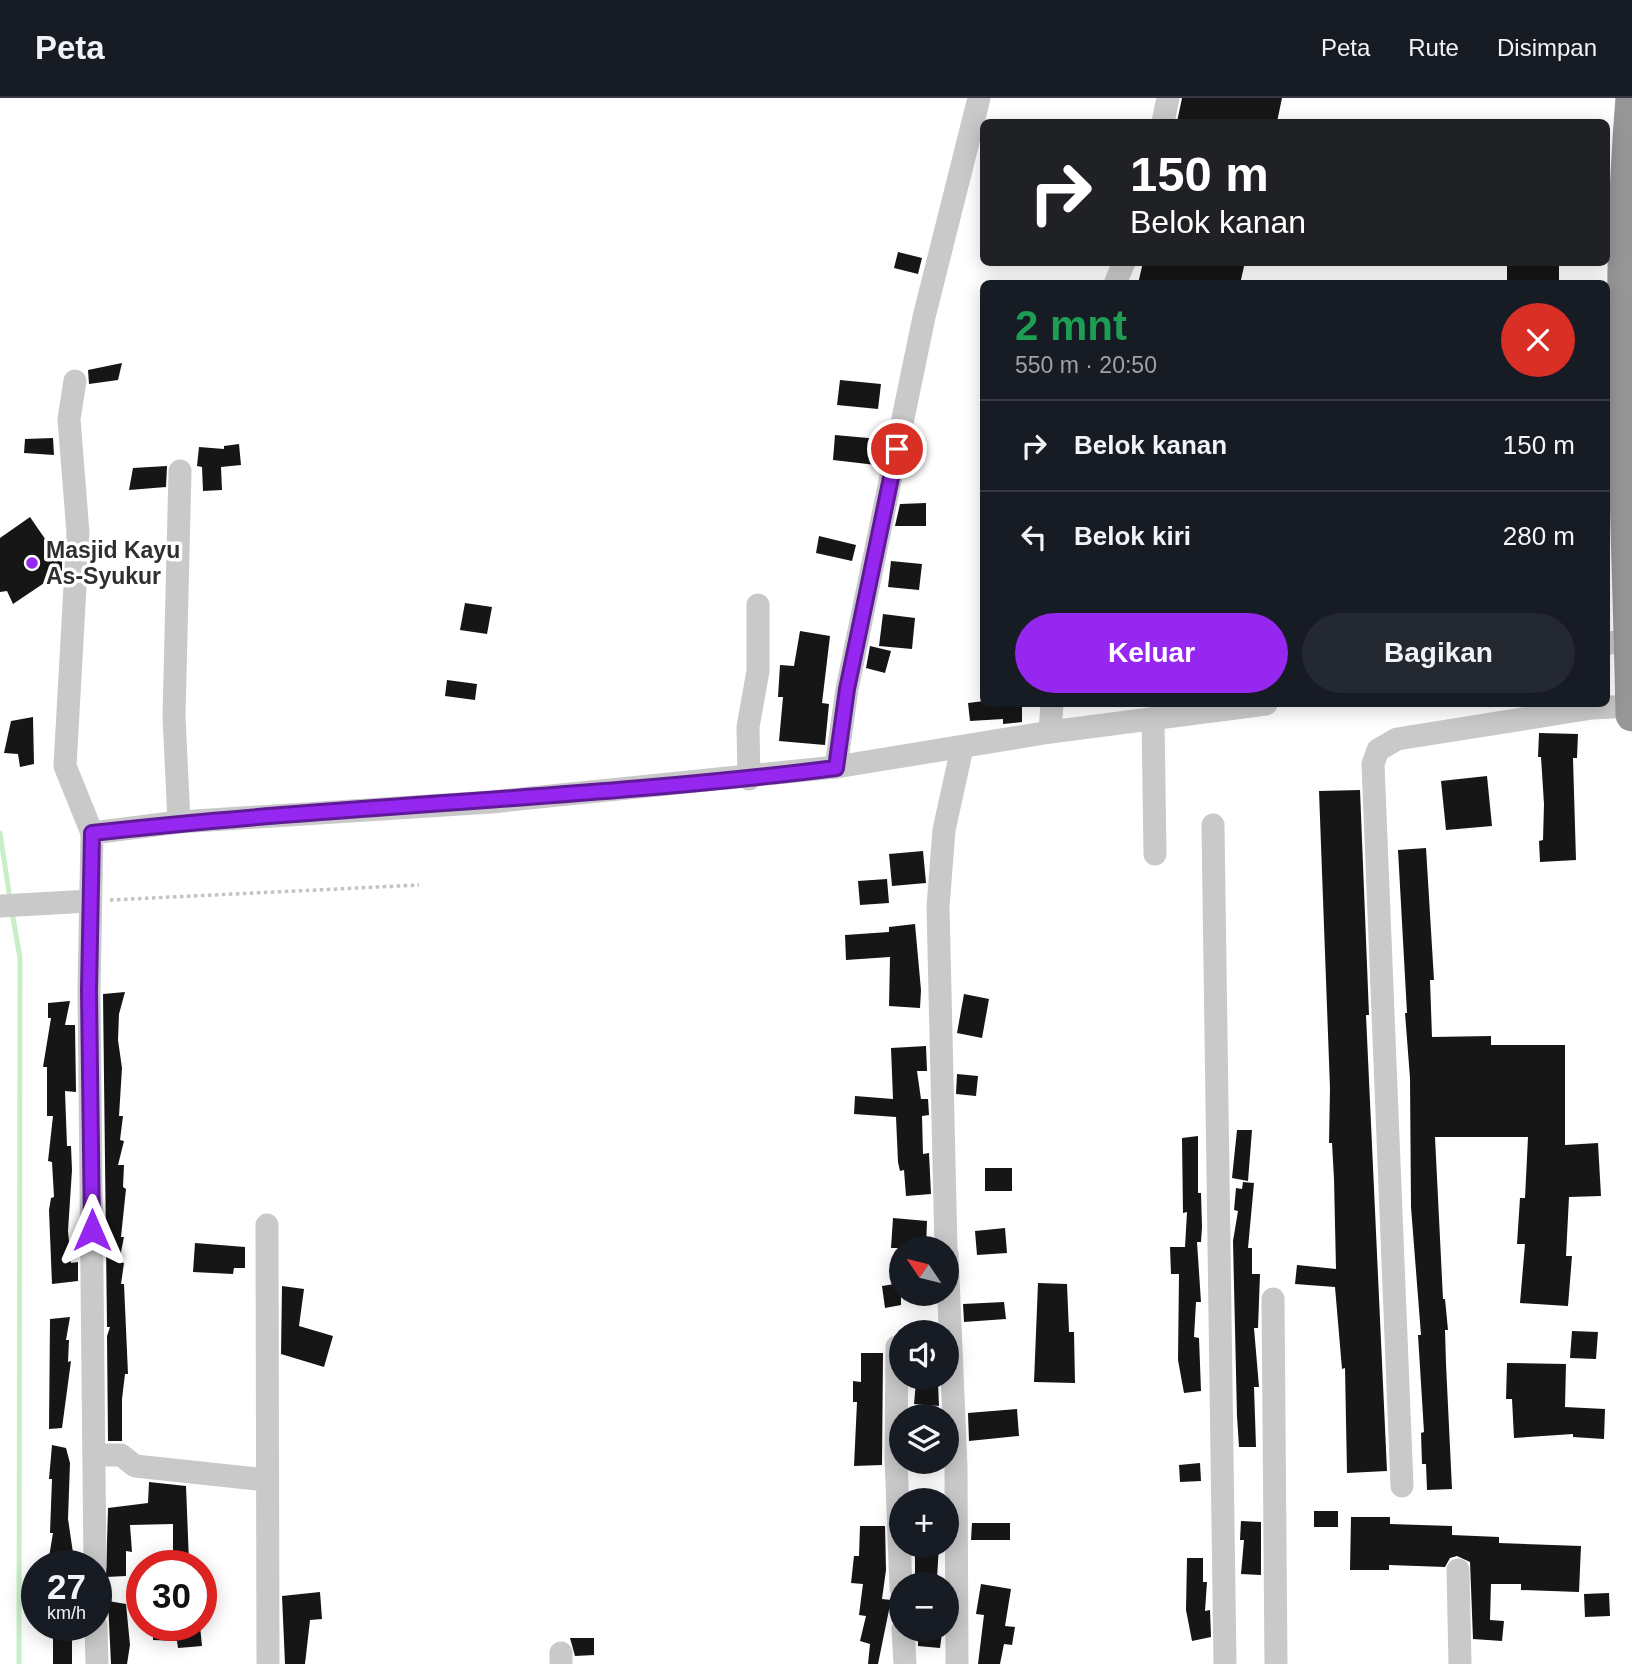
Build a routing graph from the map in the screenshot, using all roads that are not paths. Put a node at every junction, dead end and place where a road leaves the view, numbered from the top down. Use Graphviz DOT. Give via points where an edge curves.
graph roads {
  1 [pos="979,98"];
  2 [pos="1168,98"];
  3 [pos="1632,98"];
  4 [pos="1164,119"];
  5 [pos="75,381"];
  6 [pos="180,471"];
  7 [pos="758,605"];
  8 [pos="1618,642"];
  9 [pos="1632,706"];
  10 [pos="1052,707"];
  11 [pos="1245,707"];
  12 [pos="1632,715"];
  13 [pos="1153,720"];
  14 [pos="1050,733"];
  15 [pos="962,748"];
  16 [pos="836,768"];
  17 [pos="749,779"];
  18 [pos="179,822"];
  19 [pos="1213,825"];
  20 [pos="92,833"];
  21 [pos="1155,854"];
  22 [pos="90,901"];
  23 [pos="2,906"];
  24 [pos="267,1225"];
  25 [pos="946,1236"];
  26 [pos="1273,1299"];
  27 [pos="949,1306"];
  28 [pos="897,1390"];
  29 [pos="94,1455"];
  30 [pos="266,1480"];
  31 [pos="1402,1486"];
  32 [pos="96,1550"];
  33 [pos="1458,1570"];
  34 [pos="900,1572"];
  35 [pos="96,1641"];
  36 [pos="904,1642"];
  37 [pos="97,1664"];
  38 [pos="268,1664"];
  39 [pos="905,1664"];
  40 [pos="957,1664"];
  41 [pos="1226,1664"];
  42 [pos="1276,1664"];
  43 [pos="1461,1664"];
  1 -- 16 [label="street" via="924,317 847,689"];
  2 -- 4 [label="street"];
  3 -- 8 [label="highway" via="1623,282"];
  5 -- 20 [label="street" via="69,419 78,533 65,766"];
  6 -- 18 [label="street" via="174,705"];
  7 -- 17 [label="street" via="758,671 748,727"];
  8 -- 9 [label="highway"];
  9 -- 12 [label="highway"];
  9 -- 31 [label="street" via="1592,708 1397,739 1378,750 1373,764"];
  10 -- 14 [label="street"];
  11 -- 13 [label="street"];
  13 -- 14 [label="street"];
  13 -- 21 [label="street"];
  14 -- 15 [label="street"];
  15 -- 16 [label="street"];
  15 -- 25 [label="street" via="944,830 938,907"];
  16 -- 17 [label="street"];
  17 -- 18 [label="street" via="491,802"];
  18 -- 20 [label="street"];
  19 -- 41 [label="street"];
  20 -- 22 [label="street"];
  22 -- 23 [label="street"];
  22 -- 29 [label="street"];
  24 -- 30 [label="street"];
  26 -- 42 [label="street"];
  27 -- 40 [label="street"];
  28 -- 34 [label="street"];
  29 -- 30 [label="street" via="121,1455 135,1466"];
  29 -- 32 [label="street"];
  30 -- 38 [label="street"];
  33 -- 43 [label="street"];
  35 -- 37 [label="street"];
  36 -- 39 [label="street"];
}
